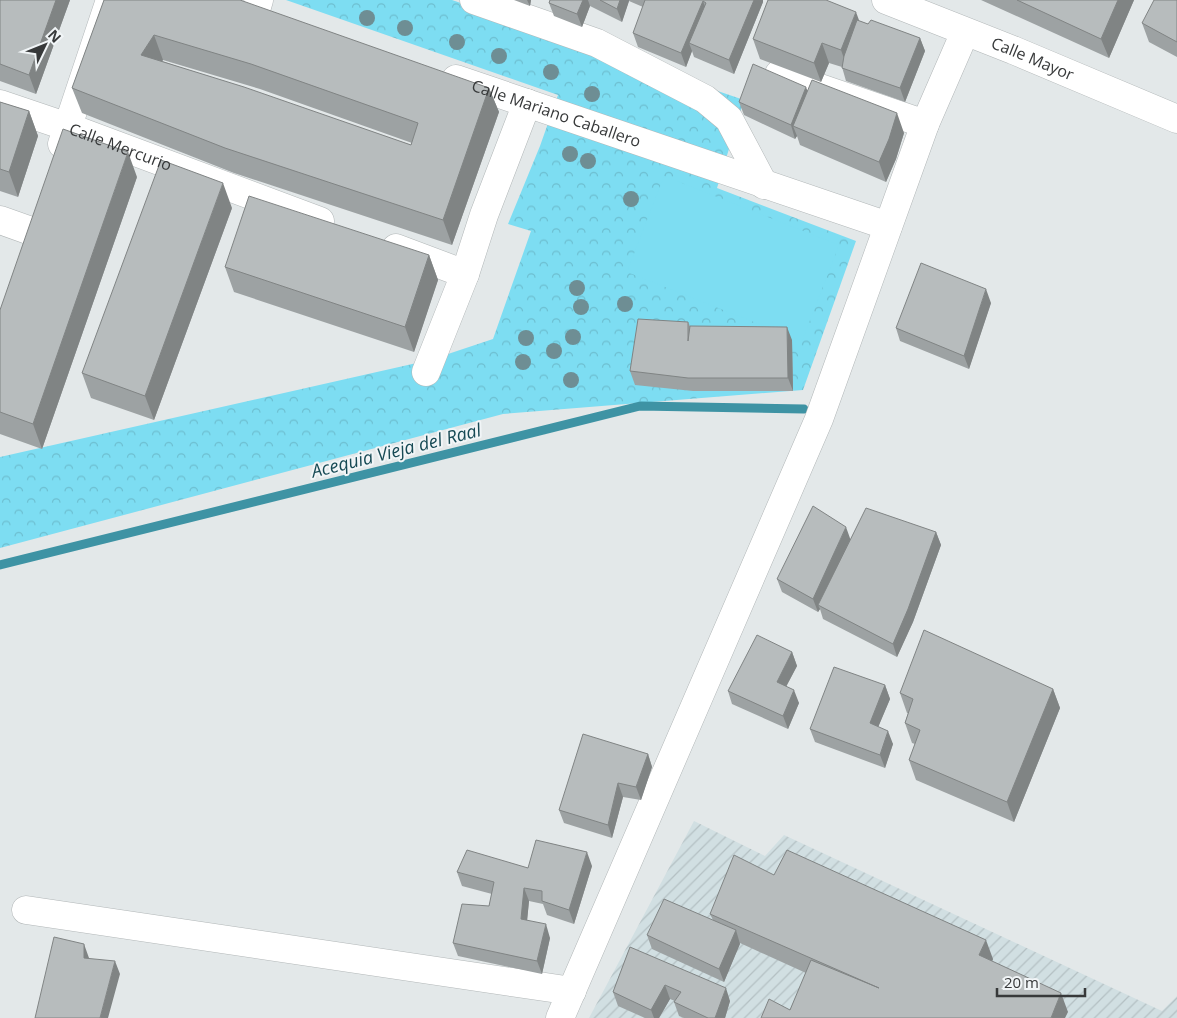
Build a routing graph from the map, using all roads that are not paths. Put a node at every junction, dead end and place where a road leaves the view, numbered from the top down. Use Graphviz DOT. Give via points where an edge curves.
graph roads {
  1 [pos="110,0"];
  2 [pos="474,0"];
  3 [pos="891,1"];
  4 [pos="249,4"];
  5 [pos="282,19"];
  6 [pos="965,32"];
  7 [pos="435,72"];
  8 [pos="779,74"];
  9 [pos="527,103"];
  10 [pos="0,104"];
  11 [pos="1177,119"];
  12 [pos="925,124"];
  13 [pos="68,127"];
  14 [pos="52,171"];
  15 [pos="764,185"];
  16 [pos="40,205"];
  17 [pos="0,220"];
  18 [pos="888,226"];
  19 [pos="345,230"];
  20 [pos="31,231"];
  21 [pos="372,240"];
  22 [pos="22,258"];
  23 [pos="465,274"];
  24 [pos="426,372"];
  25 [pos="26,910"];
  26 [pos="572,991"];
  27 [pos="560,1018"];
  1 -- 13 [label="street"];
  2 -- 15 [label="street" via="597,43 705,99 730,119"];
  3 -- 6 [label="street, Calle Mayor"];
  4 -- 5 [label="street"];
  6 -- 11 [label="street, Calle Mayor"];
  6 -- 12 [label="street"];
  7 -- 9 [label="street, Calle Mariano Caballero"];
  8 -- 12 [label="street"];
  9 -- 15 [label="street, Calle Mariano Caballero"];
  9 -- 23 [label="street"];
  10 -- 13 [label="street, Calle Mercurio"];
  12 -- 18 [label="street"];
  13 -- 14 [label="street"];
  13 -- 19 [label="street, Calle Mercurio"];
  15 -- 18 [label="street, Calle Mariano Caballero"];
  16 -- 20 [label="street"];
  17 -- 20 [label="street"];
  18 -- 26 [label="street" via="819,419"];
  20 -- 22 [label="street"];
  21 -- 23 [label="street"];
  23 -- 24 [label="street"];
  25 -- 26 [label="street"];
  26 -- 27 [label="street"];
}
